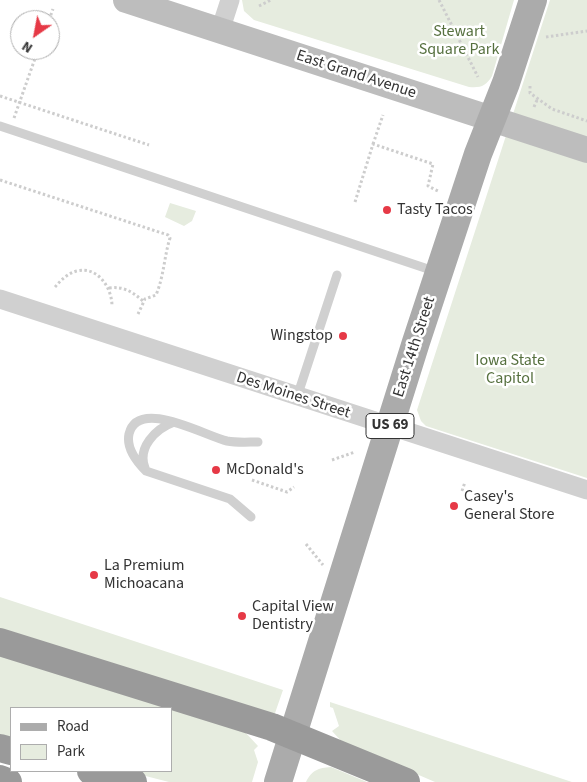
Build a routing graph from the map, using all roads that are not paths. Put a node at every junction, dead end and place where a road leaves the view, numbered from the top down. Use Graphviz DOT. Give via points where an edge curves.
graph roads {
  1 [pos="126,0"];
  2 [pos="230,0"];
  3 [pos="533,0"];
  4 [pos="220,31"];
  5 [pos="492,119"];
  6 [pos="0,126"];
  7 [pos="587,150"];
  8 [pos="440,273"];
  9 [pos="337,275"];
  10 [pos="0,300"];
  11 [pos="297,397"];
  12 [pos="174,422"];
  13 [pos="390,426"];
  14 [pos="258,442"];
  15 [pos="146,471"];
  16 [pos="587,490"];
  17 [pos="251,517"];
  18 [pos="0,642"];
  19 [pos="293,734"];
  20 [pos="95,772"];
  21 [pos="0,780"];
  22 [pos="8,782"];
  23 [pos="133,782"];
  24 [pos="278,782"];
  25 [pos="406,782"];
  1 -- 4 [label="main road, East Grand Avenue"];
  2 -- 4 [label="street"];
  3 -- 5 [label="main road, East 14th Street / US 69"];
  4 -- 5 [label="main road, East Grand Avenue"];
  5 -- 7 [label="main road, East Grand Avenue"];
  5 -- 8 [label="main road, East 14th Street / US 69"];
  6 -- 8 [label="lane"];
  8 -- 13 [label="main road, East 14th Street / US 69"];
  9 -- 11 [label="lane"];
  10 -- 11 [label="street, Des Moines Street"];
  11 -- 13 [label="street, Des Moines Street"];
  12 -- 14 [label="lane" via="226,440"];
  12 -- 15 [label="lane" via="156,433 142,451 141,460"];
  12 -- 15 [label="lane" via="155,417 138,420 133,425 128,440 136,461"];
  13 -- 16 [label="street, Des Moines Street"];
  13 -- 19 [label="main road, East 14th Street / US 69"];
  15 -- 17 [label="lane" via="230,499"];
  18 -- 19 [label="highway"];
  19 -- 24 [label="main road, East 14th Street / US 69"];
  19 -- 25 [label="highway"];
  20 -- 23 [label="highway"];
  21 -- 22 [label="highway"];
}
